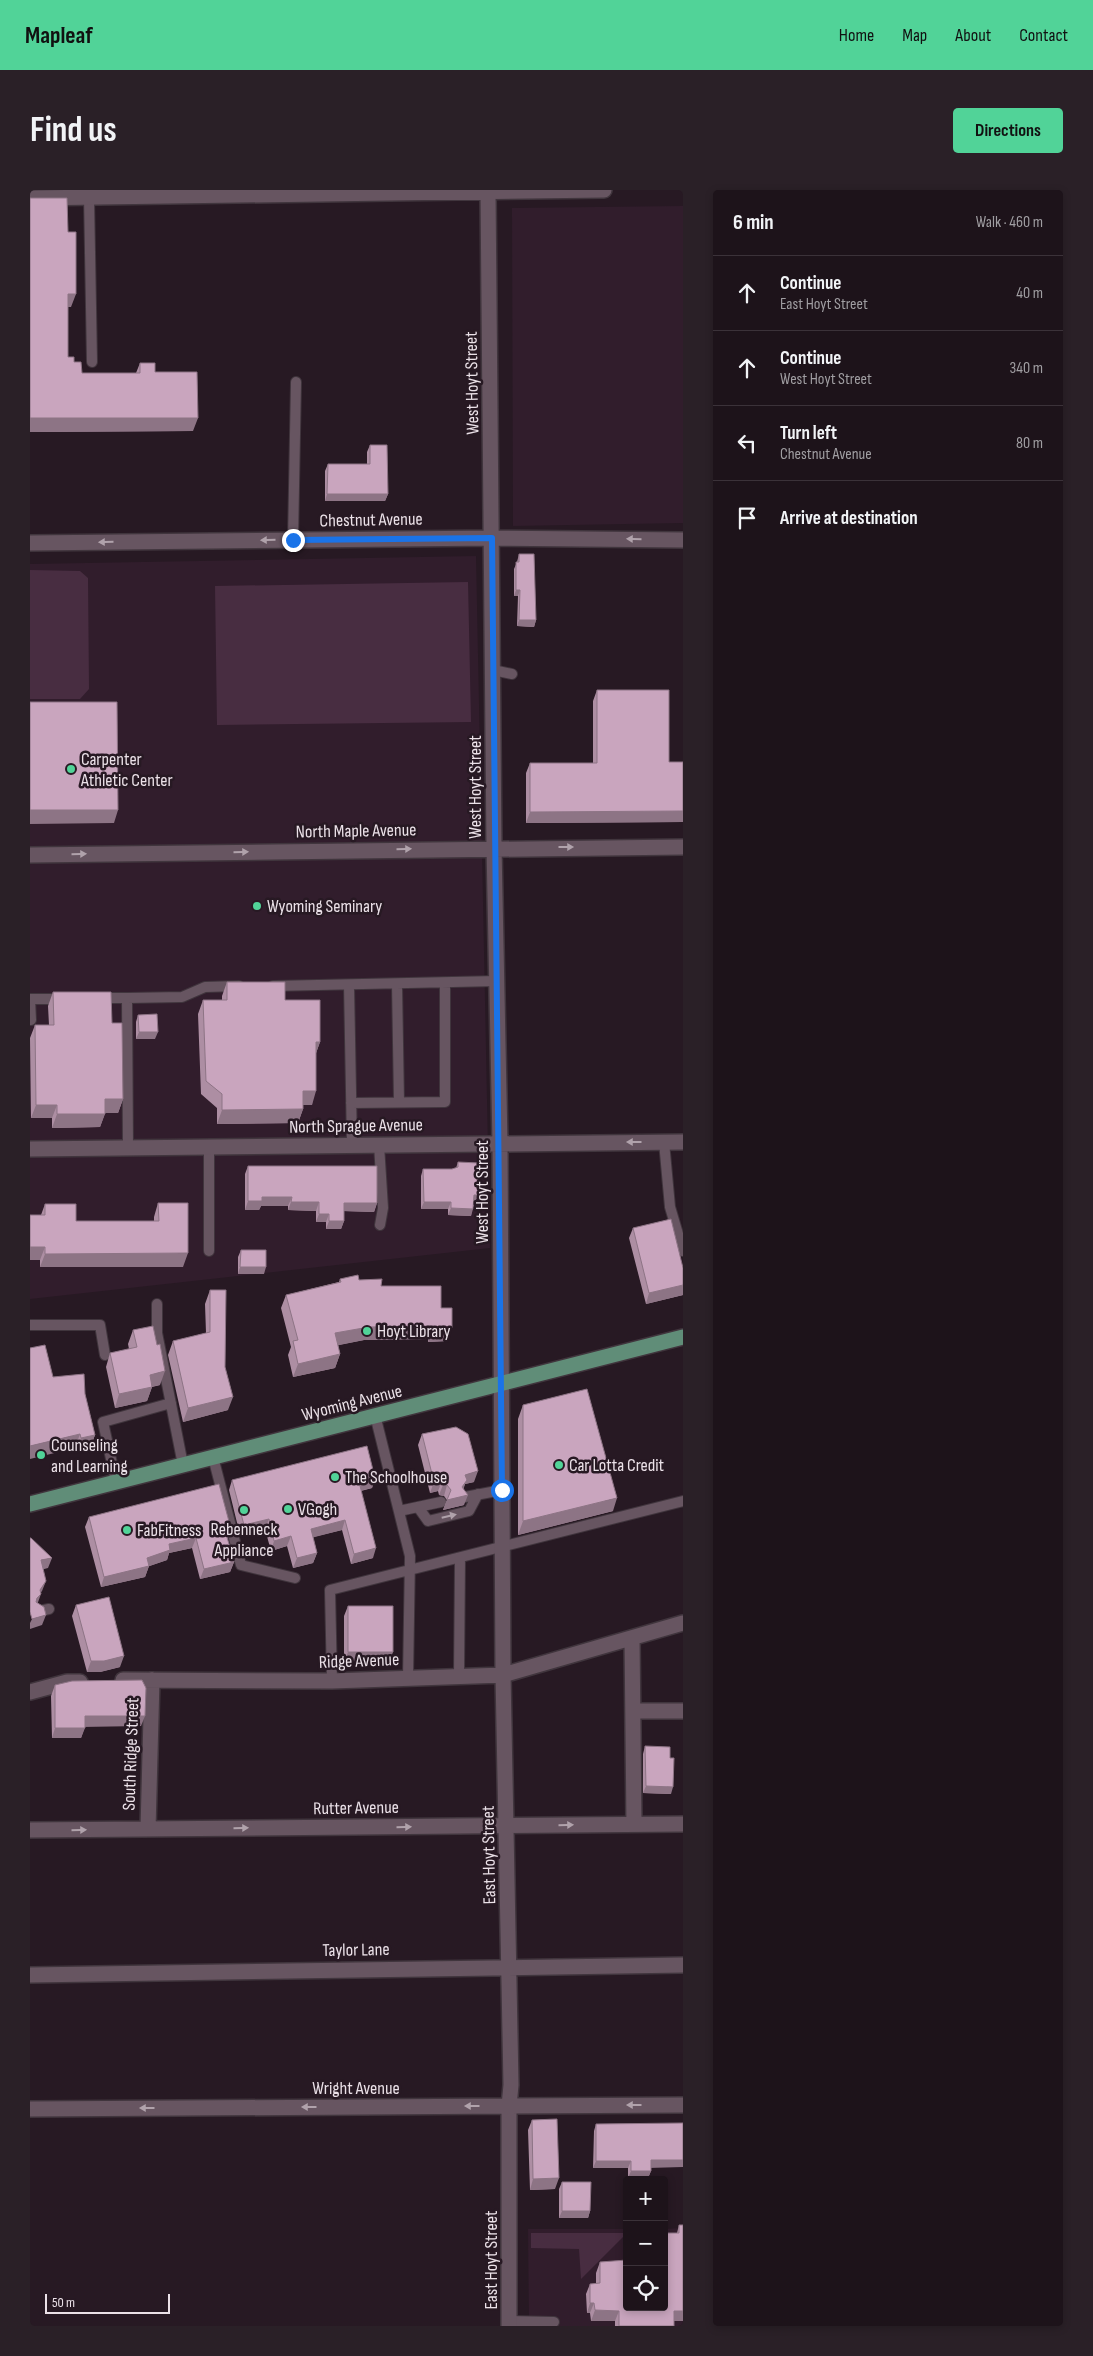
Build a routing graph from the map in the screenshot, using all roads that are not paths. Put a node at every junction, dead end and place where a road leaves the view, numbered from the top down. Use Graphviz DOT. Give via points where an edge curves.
graph roads {
  1 [pos="604,190"];
  2 [pos="488,191"];
  3 [pos="89,197"];
  4 [pos="30,198"];
  5 [pos="92,362"];
  6 [pos="296,382"];
  7 [pos="492,538"];
  8 [pos="293,540"];
  9 [pos="683,540"];
  10 [pos="30,543"];
  11 [pos="493,670"];
  12 [pos="512,674"];
  13 [pos="683,847"];
  14 [pos="494,848"];
  15 [pos="30,855"];
  16 [pos="497,981"];
  17 [pos="445,983"];
  18 [pos="397,984"];
  19 [pos="349,985"];
  20 [pos="127,998"];
  21 [pos="30,1008"];
  22 [pos="31,1020"];
  23 [pos="399,1102"];
  24 [pos="351,1103"];
  25 [pos="664,1142"];
  26 [pos="683,1142"];
  27 [pos="500,1143"];
  28 [pos="352,1145"];
  29 [pos="379,1145"];
  30 [pos="208,1147"];
  31 [pos="128,1148"];
  32 [pos="30,1149"];
  33 [pos="380,1225"];
  34 [pos="683,1249"];
  35 [pos="209,1251"];
  36 [pos="157,1304"];
  37 [pos="30,1325"];
  38 [pos="683,1337"];
  39 [pos="105,1355"];
  40 [pos="501,1384"];
  41 [pos="171,1403"];
  42 [pos="375,1415"];
  43 [pos="213,1458"];
  44 [pos="183,1465"];
  45 [pos="116,1482"];
  46 [pos="502,1490"];
  47 [pos="478,1494"];
  48 [pos="464,1497"];
  49 [pos="683,1501"];
  50 [pos="441,1502"];
  51 [pos="30,1504"];
  52 [pos="418,1507"];
  53 [pos="399,1511"];
  54 [pos="502,1547"];
  55 [pos="460,1558"];
  56 [pos="409,1570"];
  57 [pos="295,1578"];
  58 [pos="683,1623"];
  59 [pos="632,1638"];
  60 [pos="503,1675"];
  61 [pos="459,1676"];
  62 [pos="408,1678"];
  63 [pos="113,1680"];
  64 [pos="152,1680"];
  65 [pos="93,1681"];
  66 [pos="332,1681"];
  67 [pos="30,1692"];
  68 [pos="633,1711"];
  69 [pos="683,1711"];
  70 [pos="634,1824"];
  71 [pos="683,1824"];
  72 [pos="507,1826"];
  73 [pos="148,1829"];
  74 [pos="30,1830"];
  75 [pos="683,1965"];
  76 [pos="509,1966"];
  77 [pos="30,1975"];
  78 [pos="683,2105"];
  79 [pos="509,2106"];
  80 [pos="30,2109"];
  81 [pos="554,2322"];
  82 [pos="509,2324"];
  1 -- 2 [label="street"];
  2 -- 3 [label="street"];
  2 -- 7 [label="street, West Hoyt Street"];
  3 -- 4 [label="street"];
  3 -- 5 [label="lane"];
  6 -- 8 [label="lane"];
  7 -- 8 [label="street, Chestnut Avenue"];
  9 -- 7 [label="street, Chestnut Avenue, one-way"];
  7 -- 11 [label="street, West Hoyt Street"];
  8 -- 10 [label="street, Chestnut Avenue, one-way"];
  11 -- 12 [label="lane"];
  11 -- 14 [label="street, West Hoyt Street"];
  14 -- 13 [label="street, North Maple Avenue, one-way"];
  15 -- 14 [label="street, North Maple Avenue, one-way"];
  14 -- 16 [label="street, West Hoyt Street"];
  16 -- 17 [label="lane"];
  16 -- 27 [label="street, West Hoyt Street"];
  17 -- 18 [label="lane"];
  17 -- 23 [label="lane" via="446,1102"];
  18 -- 19 [label="lane"];
  18 -- 23 [label="lane"];
  19 -- 20 [label="lane" via="205,987 182,997"];
  19 -- 24 [label="lane"];
  20 -- 21 [label="lane" via="30,999"];
  20 -- 31 [label="lane"];
  21 -- 22 [label="lane"];
  23 -- 24 [label="lane"];
  24 -- 28 [label="lane"];
  25 -- 26 [label="street, North Sprague Avenue"];
  25 -- 27 [label="street, North Sprague Avenue, one-way"];
  25 -- 34 [label="lane" via="670,1207"];
  27 -- 29 [label="street, North Sprague Avenue"];
  27 -- 40 [label="street, West Hoyt Street"];
  28 -- 29 [label="street, North Sprague Avenue"];
  28 -- 30 [label="street, North Sprague Avenue"];
  29 -- 33 [label="lane" via="383,1208"];
  30 -- 31 [label="street, North Sprague Avenue"];
  30 -- 35 [label="lane"];
  31 -- 32 [label="street, North Sprague Avenue"];
  36 -- 41 [label="lane" via="157,1333"];
  37 -- 39 [label="lane" via="100,1325"];
  38 -- 40 [label="main road, Wyoming Avenue"];
  40 -- 42 [label="main road, Wyoming Avenue"];
  40 -- 46 [label="street, East Hoyt Street"];
  41 -- 44 [label="lane"];
  41 -- 45 [label="lane" via="103,1422"];
  42 -- 43 [label="main road, Wyoming Avenue"];
  42 -- 53 [label="lane"];
  43 -- 44 [label="main road, Wyoming Avenue"];
  43 -- 57 [label="lane" via="241,1565"];
  44 -- 45 [label="main road, Wyoming Avenue"];
  45 -- 51 [label="main road, Wyoming Avenue"];
  46 -- 47 [label="lane"];
  46 -- 54 [label="street, East Hoyt Street"];
  47 -- 48 [label="lane"];
  52 -- 47 [label="lane, one-way" via="428,1521 469,1511"];
  49 -- 54 [label="lane"];
  50 -- 52 [label="lane"];
  52 -- 53 [label="lane"];
  53 -- 56 [label="lane" via="410,1556"];
  54 -- 55 [label="lane"];
  54 -- 60 [label="street, East Hoyt Street"];
  55 -- 56 [label="lane"];
  55 -- 61 [label="lane"];
  56 -- 62 [label="lane"];
  56 -- 66 [label="lane" via="330,1590"];
  58 -- 59 [label="street, Ridge Avenue"];
  59 -- 60 [label="street, Ridge Avenue"];
  59 -- 68 [label="street"];
  60 -- 61 [label="street, Ridge Avenue"];
  60 -- 72 [label="street, East Hoyt Street"];
  61 -- 62 [label="street, Ridge Avenue"];
  62 -- 66 [label="street, Ridge Avenue"];
  63 -- 64 [label="street, Ridge Avenue"];
  64 -- 66 [label="street, Ridge Avenue"];
  64 -- 73 [label="street, South Ridge Street"];
  65 -- 67 [label="street" via="67,1682"];
  68 -- 69 [label="street"];
  68 -- 70 [label="street"];
  70 -- 71 [label="street, Rutter Avenue"];
  72 -- 70 [label="street, Rutter Avenue, one-way"];
  73 -- 72 [label="street, Rutter Avenue, one-way"];
  72 -- 76 [label="street, East Hoyt Street"];
  74 -- 73 [label="street, Rutter Avenue, one-way"];
  75 -- 76 [label="street, Taylor Lane"];
  76 -- 77 [label="street, Taylor Lane"];
  76 -- 79 [label="street, East Hoyt Street"];
  78 -- 79 [label="street, Wright Avenue, one-way"];
  79 -- 80 [label="street, Wright Avenue, one-way"];
  79 -- 82 [label="street, East Hoyt Street"];
  81 -- 82 [label="lane"];
}
